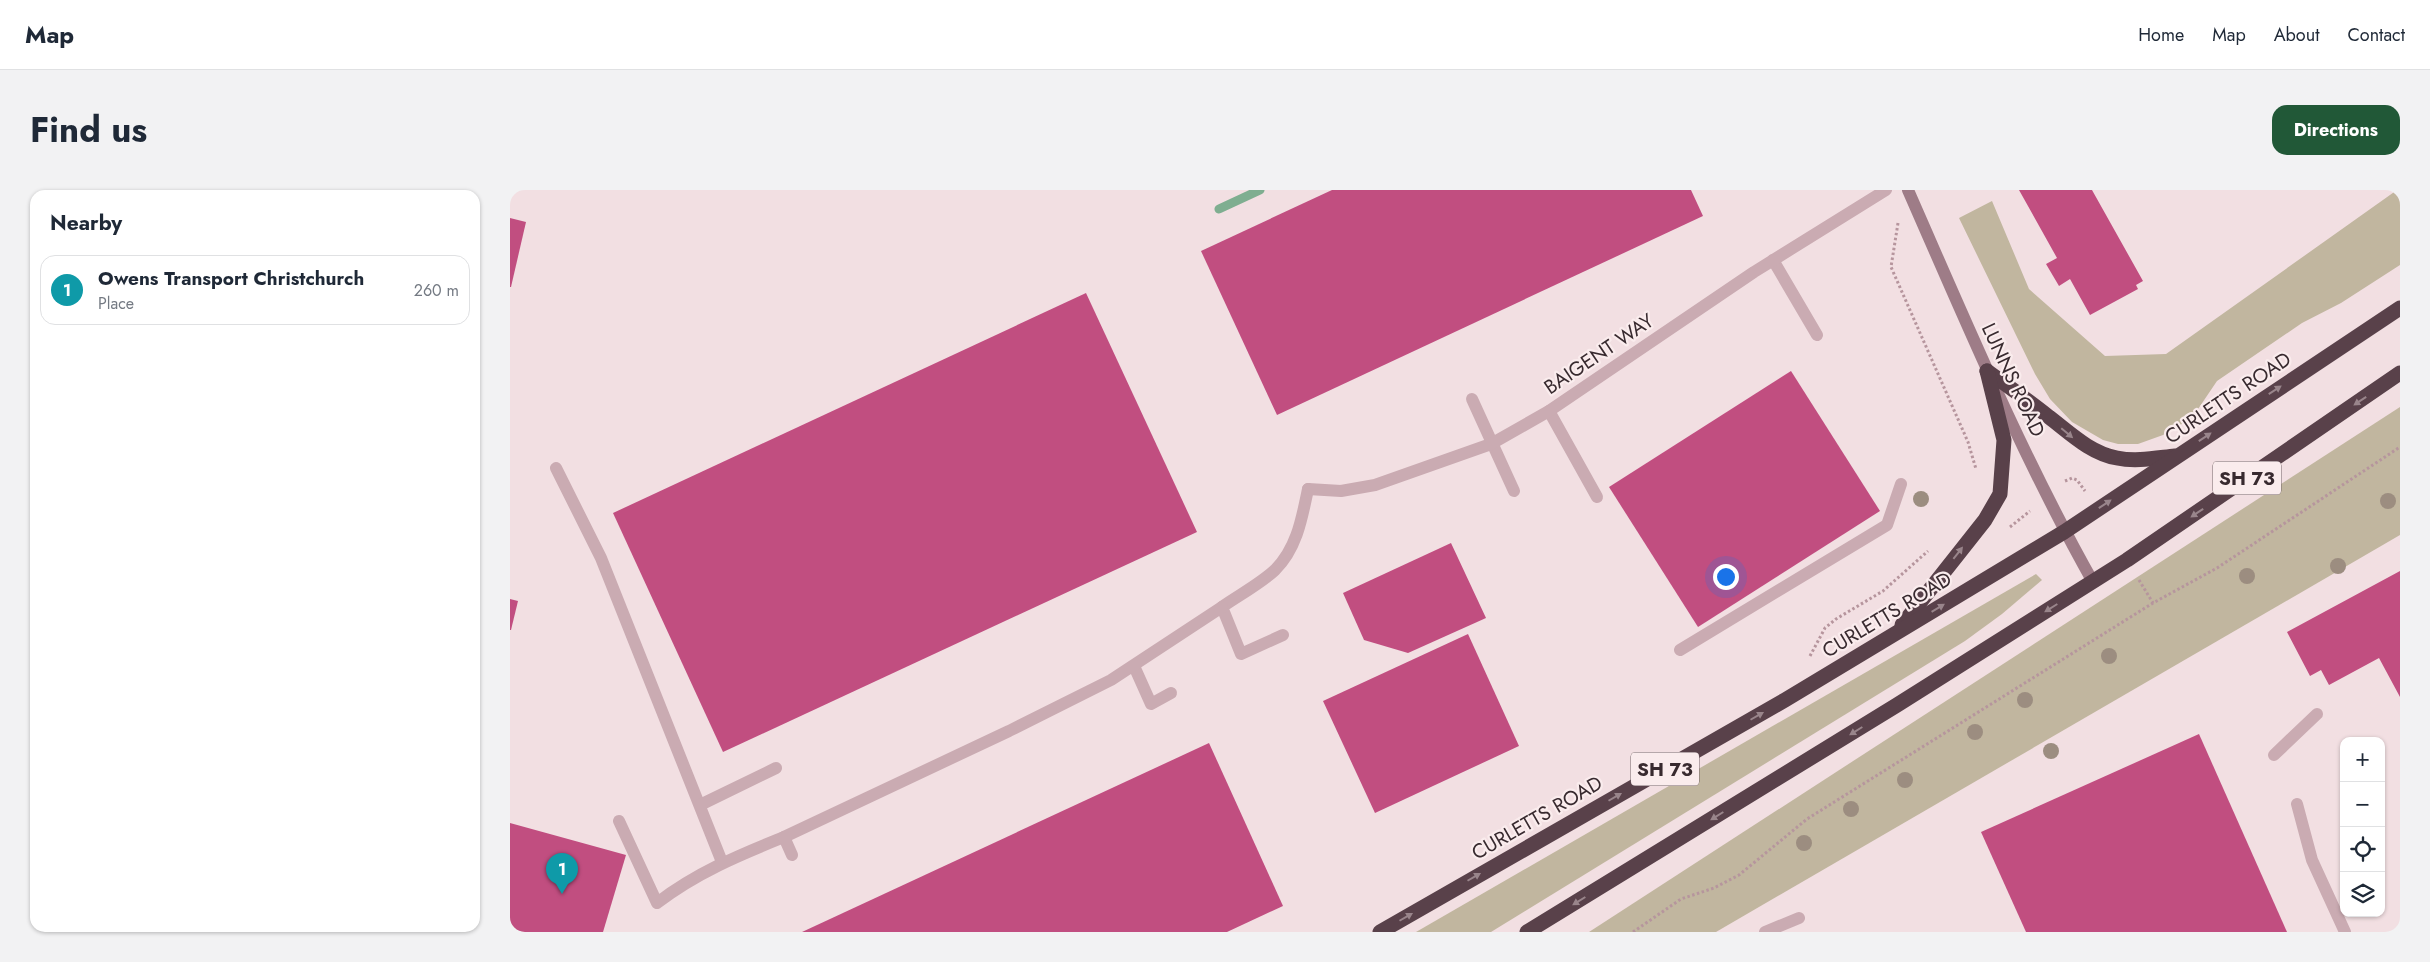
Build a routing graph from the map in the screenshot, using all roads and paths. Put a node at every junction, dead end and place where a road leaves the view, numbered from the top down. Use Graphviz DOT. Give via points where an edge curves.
graph roads {
  1 [pos="1886,190"];
  2 [pos="1908,190"];
  3 [pos="1898,219"];
  4 [pos="1773,260"];
  5 [pos="2400,308"];
  6 [pos="1817,335"];
  7 [pos="1987,371"];
  8 [pos="2400,373"];
  9 [pos="1472,399"];
  10 [pos="1549,411"];
  11 [pos="1491,444"];
  12 [pos="2400,447"];
  13 [pos="2176,456"];
  14 [pos="556,468"];
  15 [pos="1976,474"];
  16 [pos="2067,480"];
  17 [pos="1901,484"];
  18 [pos="2081,485"];
  19 [pos="1514,491"];
  20 [pos="1597,497"];
  21 [pos="2064,532"];
  22 [pos="1929,549"];
  23 [pos="2092,582"];
  24 [pos="1222,607"];
  25 [pos="1825,628"];
  26 [pos="1896,633"];
  27 [pos="1283,635"];
  28 [pos="1680,650"];
  29 [pos="1134,666"];
  30 [pos="1171,693"];
  31 [pos="2317,714"];
  32 [pos="2274,755"];
  33 [pos="776,768"];
  34 [pos="700,804"];
  35 [pos="2297,804"];
  36 [pos="619,821"];
  37 [pos="784,837"];
  38 [pos="792,855"];
  39 [pos="722,862"];
  40 [pos="1799,918"];
  41 [pos="1380,932"];
  42 [pos="1527,932"];
  43 [pos="1633,932"];
  44 [pos="1765,932"];
  45 [pos="2345,932"];
  1 -- 4 [label="street, BAIGENT WAY"];
  2 -- 7 [label="street, LUNNS ROAD"];
  3 -- 15 [label="path" via="1891,267 1968,442"];
  4 -- 6 [label="street"];
  4 -- 10 [label="street, BAIGENT WAY"];
  13 -- 5 [label="highway, CURLETTS ROAD / SH 73, one-way"];
  7 -- 13 [label="highway, one-way" via="2086,446 2116,458 2131,460"];
  7 -- 21 [label="street, LUNNS ROAD"];
  26 -- 7 [label="highway, one-way" via="1985,520 2000,494 2004,440"];
  8 -- 23 [label="highway, SH 73, one-way"];
  9 -- 11 [label="street"];
  10 -- 11 [label="street, BAIGENT WAY"];
  10 -- 20 [label="street"];
  11 -- 19 [label="street"];
  11 -- 24 [label="street, BAIGENT WAY" via="1375,485 1341,491 1308,489 1301,524 1288,554 1275,570"];
  12 -- 43 [label="path" via="2217,568 2153,603 1807,819 1739,876 1681,899"];
  21 -- 13 [label="highway, CURLETTS ROAD / SH 73, one-way"];
  14 -- 34 [label="street" via="601,558"];
  16 -- 18 [label="path" via="2072,478"];
  17 -- 28 [label="street" via="1886,524"];
  21 -- 23 [label="street, LUNNS ROAD"];
  26 -- 21 [label="highway, CURLETTS ROAD / SH 73, one-way"];
  22 -- 25 [label="path" via="1883,591"];
  23 -- 42 [label="highway, SH 73, one-way"];
  24 -- 27 [label="street" via="1241,654"];
  24 -- 29 [label="street"];
  41 -- 26 [label="highway, CURLETTS ROAD / SH 73, one-way"];
  29 -- 30 [label="street" via="1151,704"];
  29 -- 37 [label="street" via="1009,731"];
  31 -- 32 [label="street"];
  33 -- 34 [label="street"];
  34 -- 39 [label="street"];
  35 -- 45 [label="street" via="2312,860"];
  36 -- 39 [label="street" via="657,903"];
  37 -- 38 [label="street"];
  37 -- 39 [label="street"];
  40 -- 44 [label="street"];
}
